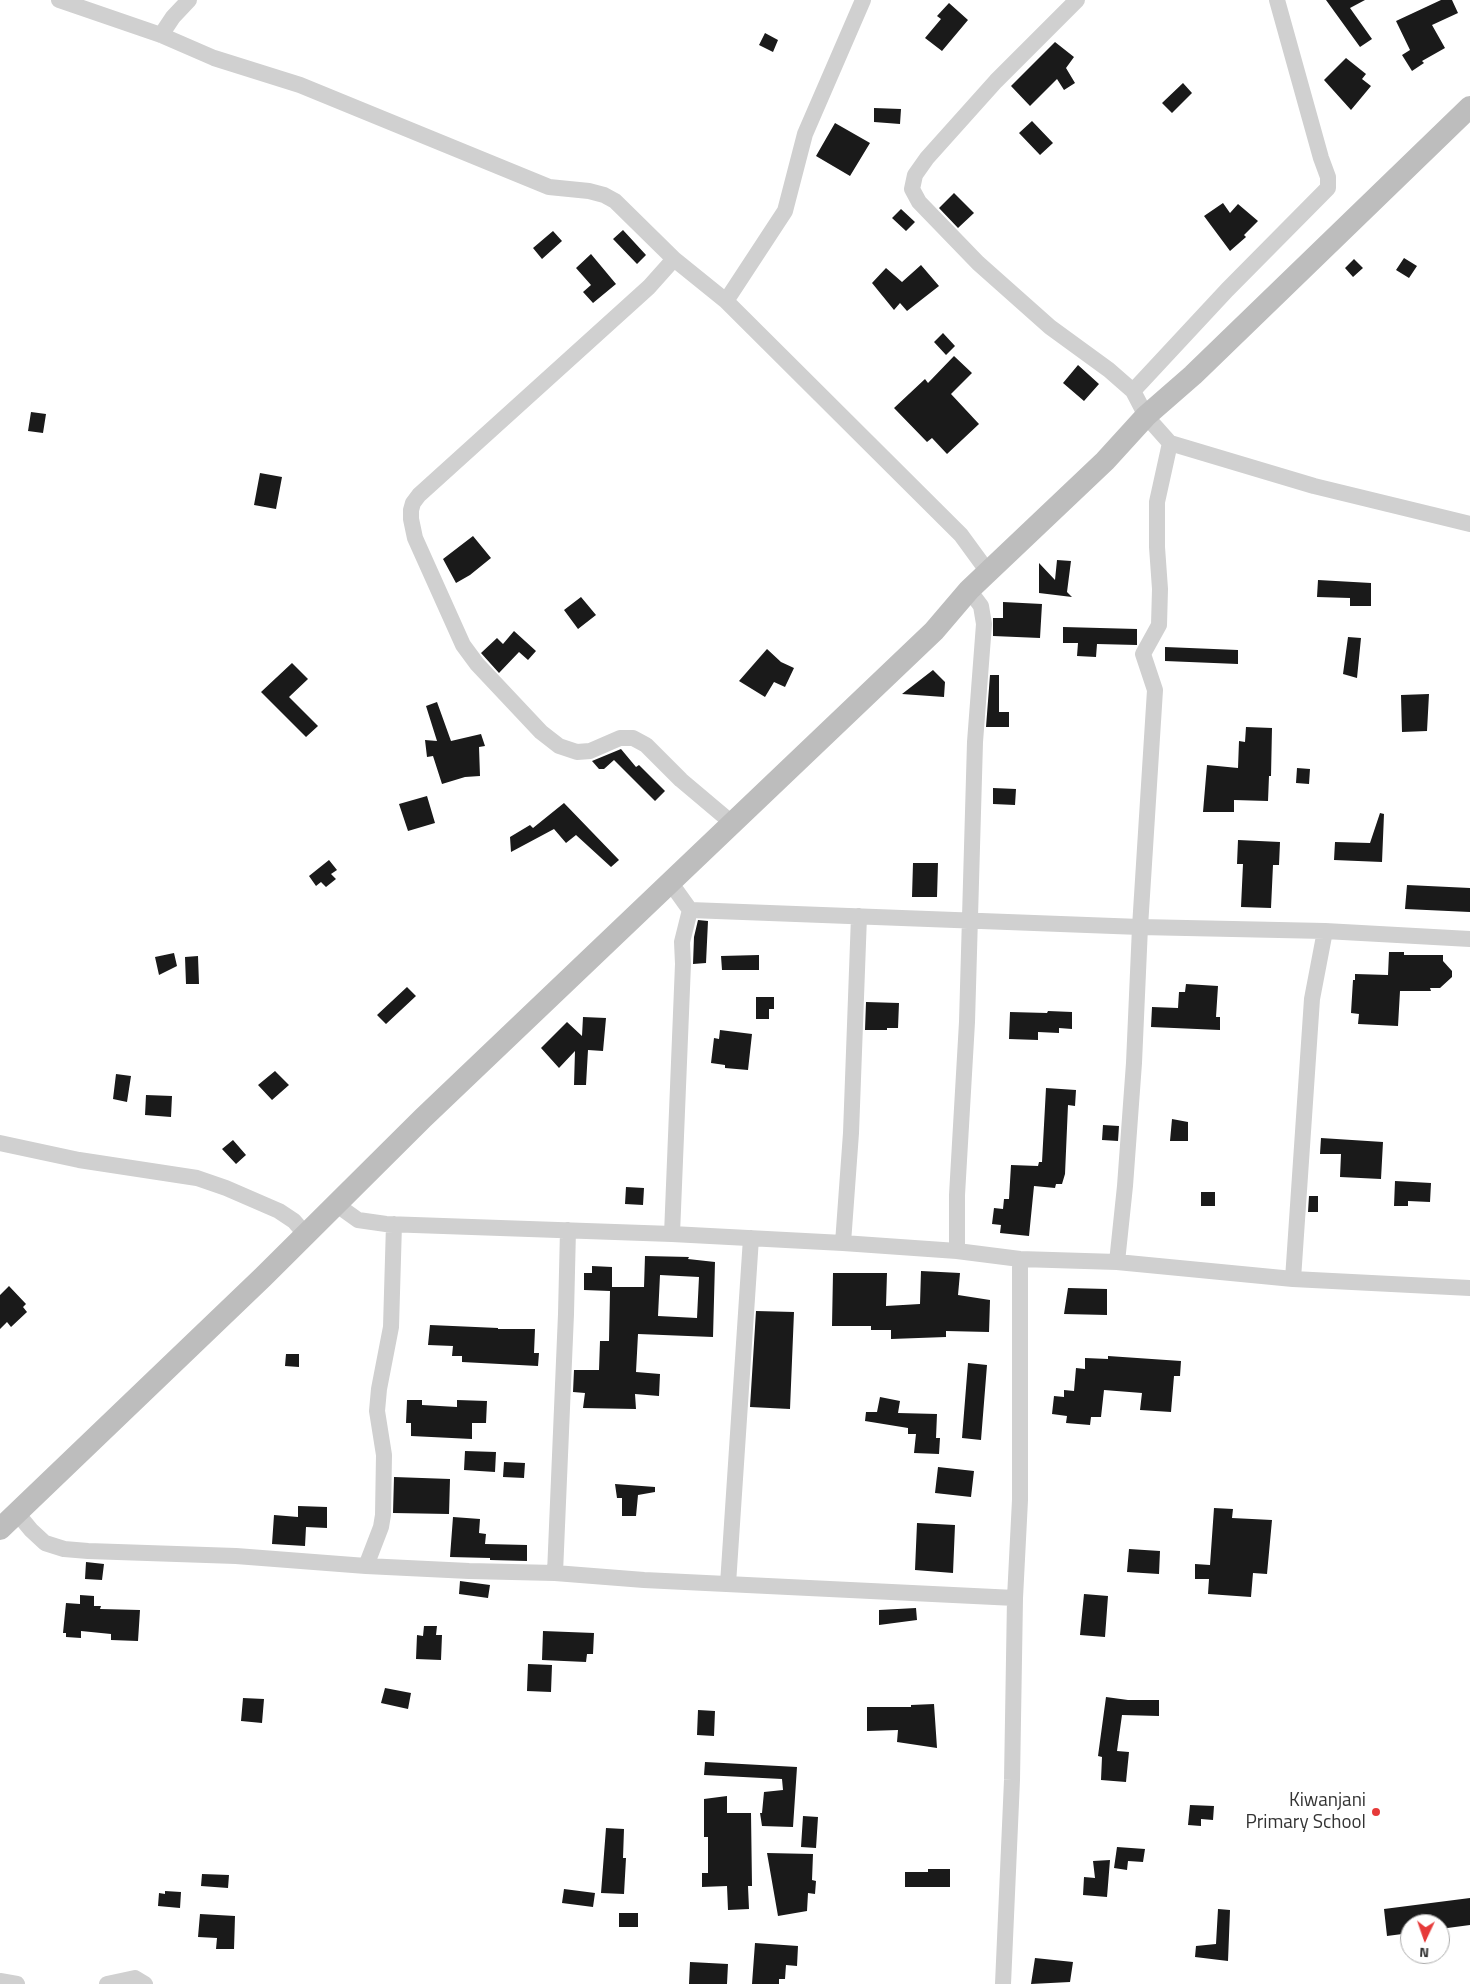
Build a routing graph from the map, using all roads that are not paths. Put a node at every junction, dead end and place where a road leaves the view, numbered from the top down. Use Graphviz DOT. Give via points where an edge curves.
graph roads {
  1 [pos="59,0"];
  2 [pos="189,0"];
  3 [pos="863,0"];
  4 [pos="1077,0"];
  5 [pos="1277,0"];
  6 [pos="161,35"];
  7 [pos="1470,107"];
  8 [pos="674,259"];
  9 [pos="726,301"];
  10 [pos="1133,391"];
  11 [pos="1146,416"];
  12 [pos="1170,443"];
  13 [pos="1470,524"];
  14 [pos="988,572"];
  15 [pos="969,590"];
  16 [pos="732,823"];
  17 [pos="670,882"];
  18 [pos="690,910"];
  19 [pos="859,916"];
  20 [pos="970,921"];
  21 [pos="1140,927"];
  22 [pos="1325,931"];
  23 [pos="1470,939"];
  24 [pos="0,1143"];
  25 [pos="337,1205"];
  26 [pos="394,1224"];
  27 [pos="568,1230"];
  28 [pos="672,1234"];
  29 [pos="306,1235"];
  30 [pos="751,1238"];
  31 [pos="843,1243"];
  32 [pos="957,1251"];
  33 [pos="1020,1259"];
  34 [pos="1118,1262"];
  35 [pos="1293,1279"];
  36 [pos="1470,1288"];
  37 [pos="17,1513"];
  38 [pos="0,1528"];
  39 [pos="366,1566"];
  40 [pos="555,1573"];
  41 [pos="728,1584"];
  42 [pos="1015,1598"];
  43 [pos="0,1981"];
  44 [pos="17,1984"];
  45 [pos="107,1984"];
  46 [pos="145,1984"];
  47 [pos="1003,1984"];
  1 -- 6 [label="street"];
  2 -- 6 [label="street"];
  3 -- 9 [label="street" via="805,134 785,211"];
  4 -- 10 [label="street" via="996,81 927,158 915,175 912,189 918,202 978,263 1050,327"];
  5 -- 10 [label="street" via="1328,177 1328,188"];
  6 -- 8 [label="street" via="214,58 300,85 550,187 604,195 630,214"];
  7 -- 11 [label="street" via="1194,375"];
  8 -- 9 [label="street"];
  8 -- 16 [label="street" via="649,287 419,494 413,503 411,519 415,538 462,645 541,732 559,746 577,752 590,751 620,738 633,738"];
  9 -- 14 [label="street" via="961,535"];
  10 -- 11 [label="street"];
  11 -- 12 [label="street"];
  11 -- 14 [label="street" via="1105,461"];
  12 -- 13 [label="street" via="1314,486"];
  12 -- 21 [label="street" via="1157,502 1159,625 1143,654 1155,690"];
  14 -- 15 [label="street"];
  15 -- 16 [label="street" via="934,631"];
  15 -- 20 [label="street" via="981,606 984,624 975,742"];
  16 -- 17 [label="street"];
  17 -- 18 [label="street"];
  17 -- 25 [label="street" via="422,1118"];
  18 -- 19 [label="street"];
  18 -- 28 [label="street" via="682,942"];
  19 -- 20 [label="street"];
  19 -- 31 [label="street" via="851,1134"];
  20 -- 21 [label="street"];
  20 -- 32 [label="street"];
  21 -- 22 [label="street"];
  21 -- 34 [label="street" via="1134,1063"];
  22 -- 23 [label="street"];
  22 -- 35 [label="street" via="1312,999"];
  24 -- 29 [label="street" via="79,1160 197,1178 280,1212 294,1221"];
  25 -- 26 [label="street" via="358,1220"];
  25 -- 29 [label="street"];
  26 -- 27 [label="street"];
  26 -- 39 [label="street" via="390,1327 377,1411 384,1455 383,1515"];
  27 -- 28 [label="street"];
  27 -- 40 [label="street"];
  28 -- 30 [label="street"];
  29 -- 37 [label="street"];
  30 -- 31 [label="street"];
  30 -- 41 [label="street"];
  31 -- 32 [label="street"];
  32 -- 33 [label="street"];
  33 -- 34 [label="street"];
  33 -- 42 [label="street" via="1020,1500"];
  34 -- 35 [label="street"];
  35 -- 36 [label="street"];
  37 -- 38 [label="street"];
  37 -- 39 [label="street" via="45,1543 64,1549 236,1556"];
  39 -- 40 [label="street"];
  40 -- 41 [label="street"];
  41 -- 42 [label="street"];
  42 -- 47 [label="street" via="1012,1780"];
  43 -- 44 [label="street"];
  45 -- 46 [label="street" via="135,1978"];
}
